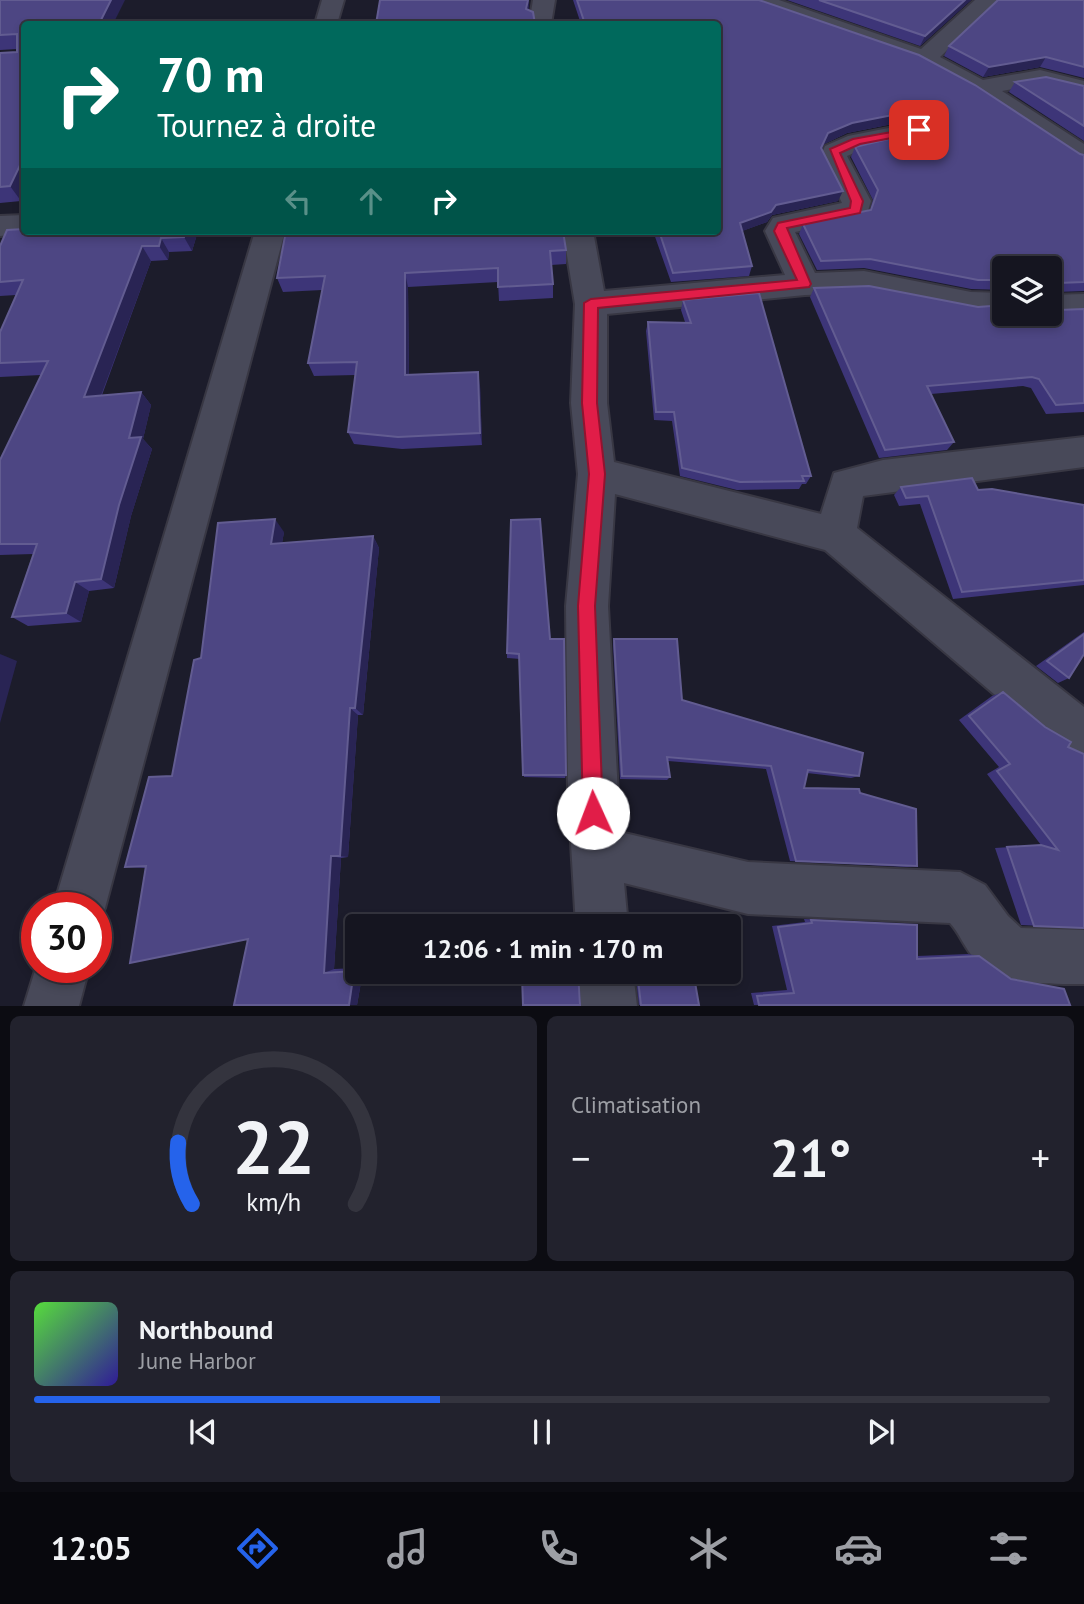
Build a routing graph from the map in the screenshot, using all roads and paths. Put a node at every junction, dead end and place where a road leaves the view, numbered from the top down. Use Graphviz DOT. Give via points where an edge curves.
graph roads {
  1 [pos="333,0"];
  2 [pos="544,0"];
  3 [pos="758,0"];
  4 [pos="988,0"];
  5 [pos="328,21"];
  6 [pos="540,21"];
  7 [pos="923,58"];
  8 [pos="980,88"];
  9 [pos="1084,88"];
  10 [pos="919,130"];
  11 [pos="1084,156"];
  12 [pos="21,225"];
  13 [pos="0,226"];
  14 [pos="269,235"];
  15 [pos="579,235"];
  16 [pos="805,284"];
  17 [pos="591,303"];
  18 [pos="992,303"];
  19 [pos="1084,305"];
  20 [pos="1062,306"];
  21 [pos="1084,452"];
  22 [pos="597,474"];
  23 [pos="836,535"];
  24 [pos="1084,734"];
  25 [pos="595,851"];
  26 [pos="84,892"];
  27 [pos="601,914"];
  28 [pos="1084,957"];
  29 [pos="58,983"];
  30 [pos="607,984"];
  31 [pos="51,1006"];
  32 [pos="610,1006"];
  1 -- 5 [label="street"];
  2 -- 6 [label="street"];
  3 -- 7 [label="street"];
  4 -- 7 [label="street"];
  7 -- 8 [label="street"];
  8 -- 9 [label="street" via="1040,77"];
  8 -- 11 [label="street"];
  10 -- 16 [label="street" via="857,142 834,152 857,201 856,211 782,225 780,231"];
  12 -- 13 [label="street"];
  14 -- 26 [label="street"];
  15 -- 17 [label="street"];
  16 -- 17 [label="street"];
  16 -- 18 [label="street" via="864,282 948,300"];
  17 -- 22 [label="street" via="589,403"];
  19 -- 20 [label="street"];
  21 -- 23 [label="street" via="847,484"];
  22 -- 23 [label="street"];
  22 -- 25 [label="street" via="587,606"];
  23 -- 24 [label="street" via="1051,713"];
  25 -- 27 [label="street"];
  25 -- 28 [label="street" via="748,888 960,898 974,907 993,940 1019,956"];
  29 -- 31 [label="street"];
  30 -- 32 [label="street"];
}
